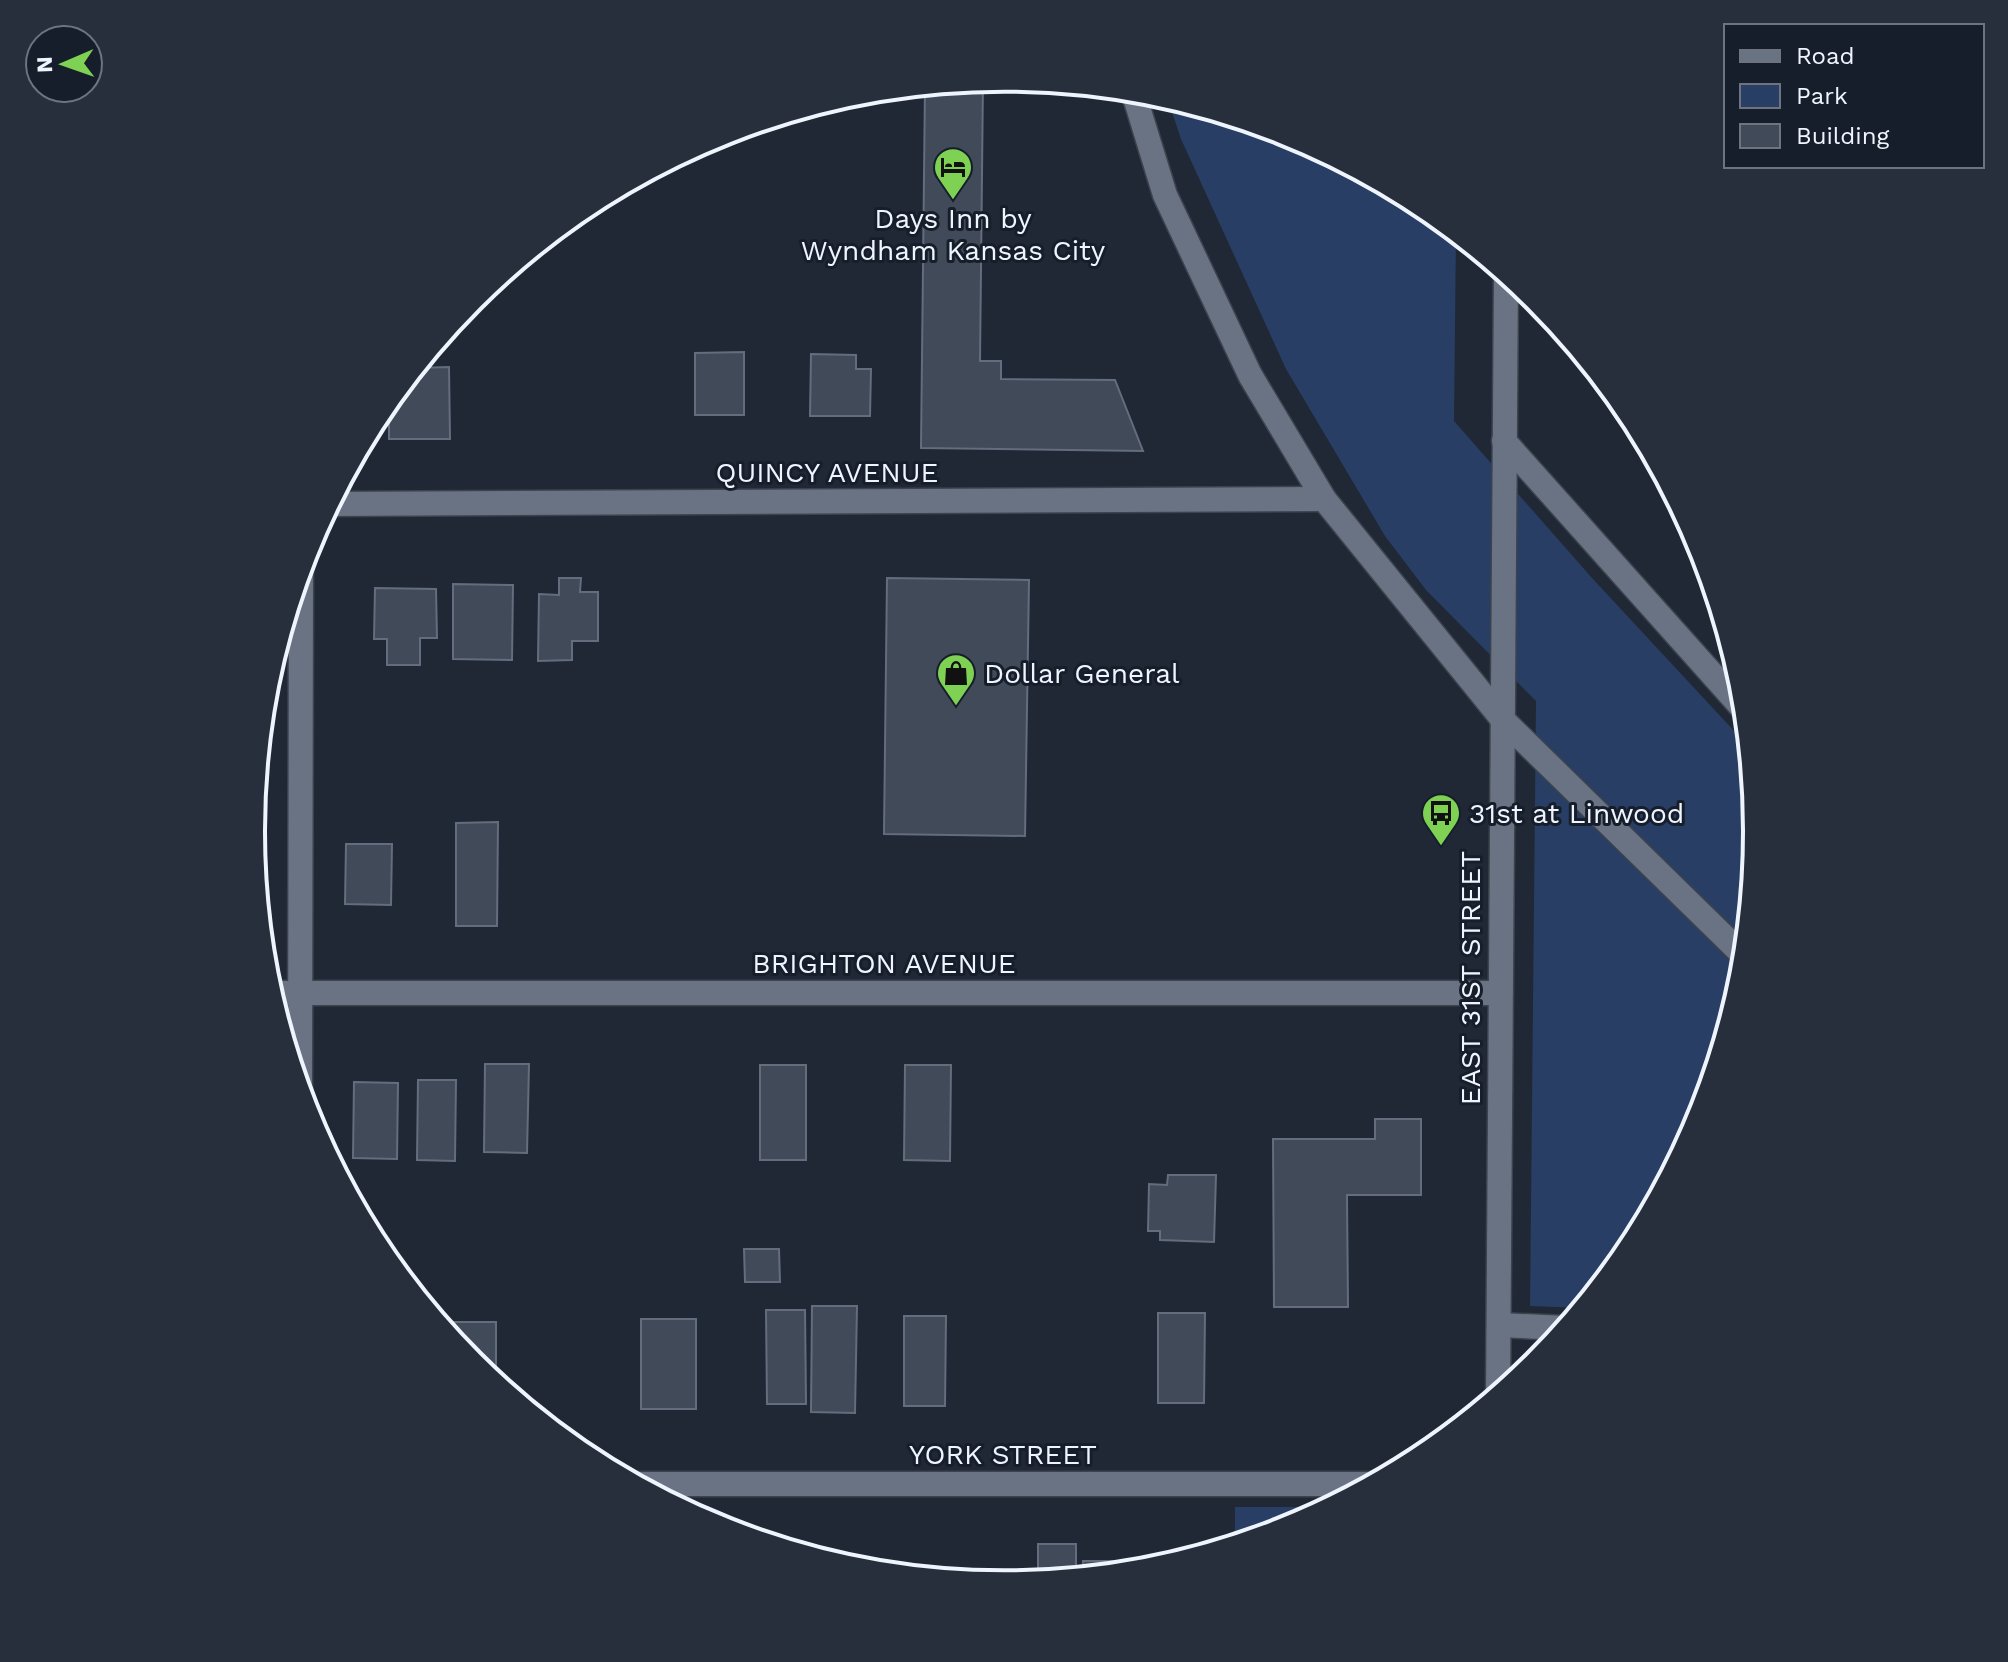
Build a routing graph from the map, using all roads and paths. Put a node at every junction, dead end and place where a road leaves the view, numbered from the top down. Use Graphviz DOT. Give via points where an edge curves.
graph roads {
  1 [pos="1137,104"];
  2 [pos="1506,289"];
  3 [pos="1504,441"];
  4 [pos="1324,499"];
  5 [pos="341,504"];
  6 [pos="301,603"];
  7 [pos="1730,694"];
  8 [pos="1503,720"];
  9 [pos="1734,946"];
  10 [pos="283,993"];
  11 [pos="301,993"];
  12 [pos="1498,993"];
  13 [pos="300,1057"];
  14 [pos="1499,1325"];
  15 [pos="1551,1327"];
  16 [pos="1498,1380"];
  17 [pos="658,1484"];
  18 [pos="1349,1484"];
  1 -- 4 [label="street" via="1172,209 1250,375"];
  2 -- 3 [label="street, EAST 31ST STREET"];
  3 -- 7 [label="street"];
  3 -- 8 [label="street, EAST 31ST STREET"];
  4 -- 5 [label="street, QUINCY AVENUE"];
  4 -- 8 [label="street"];
  6 -- 11 [label="street"];
  8 -- 9 [label="street"];
  8 -- 12 [label="street, EAST 31ST STREET"];
  10 -- 11 [label="street, BRIGHTON AVENUE"];
  11 -- 12 [label="street, BRIGHTON AVENUE"];
  11 -- 13 [label="street"];
  12 -- 14 [label="street, EAST 31ST STREET"];
  14 -- 15 [label="street"];
  14 -- 16 [label="street, EAST 31ST STREET"];
  17 -- 18 [label="street, YORK STREET"];
}
